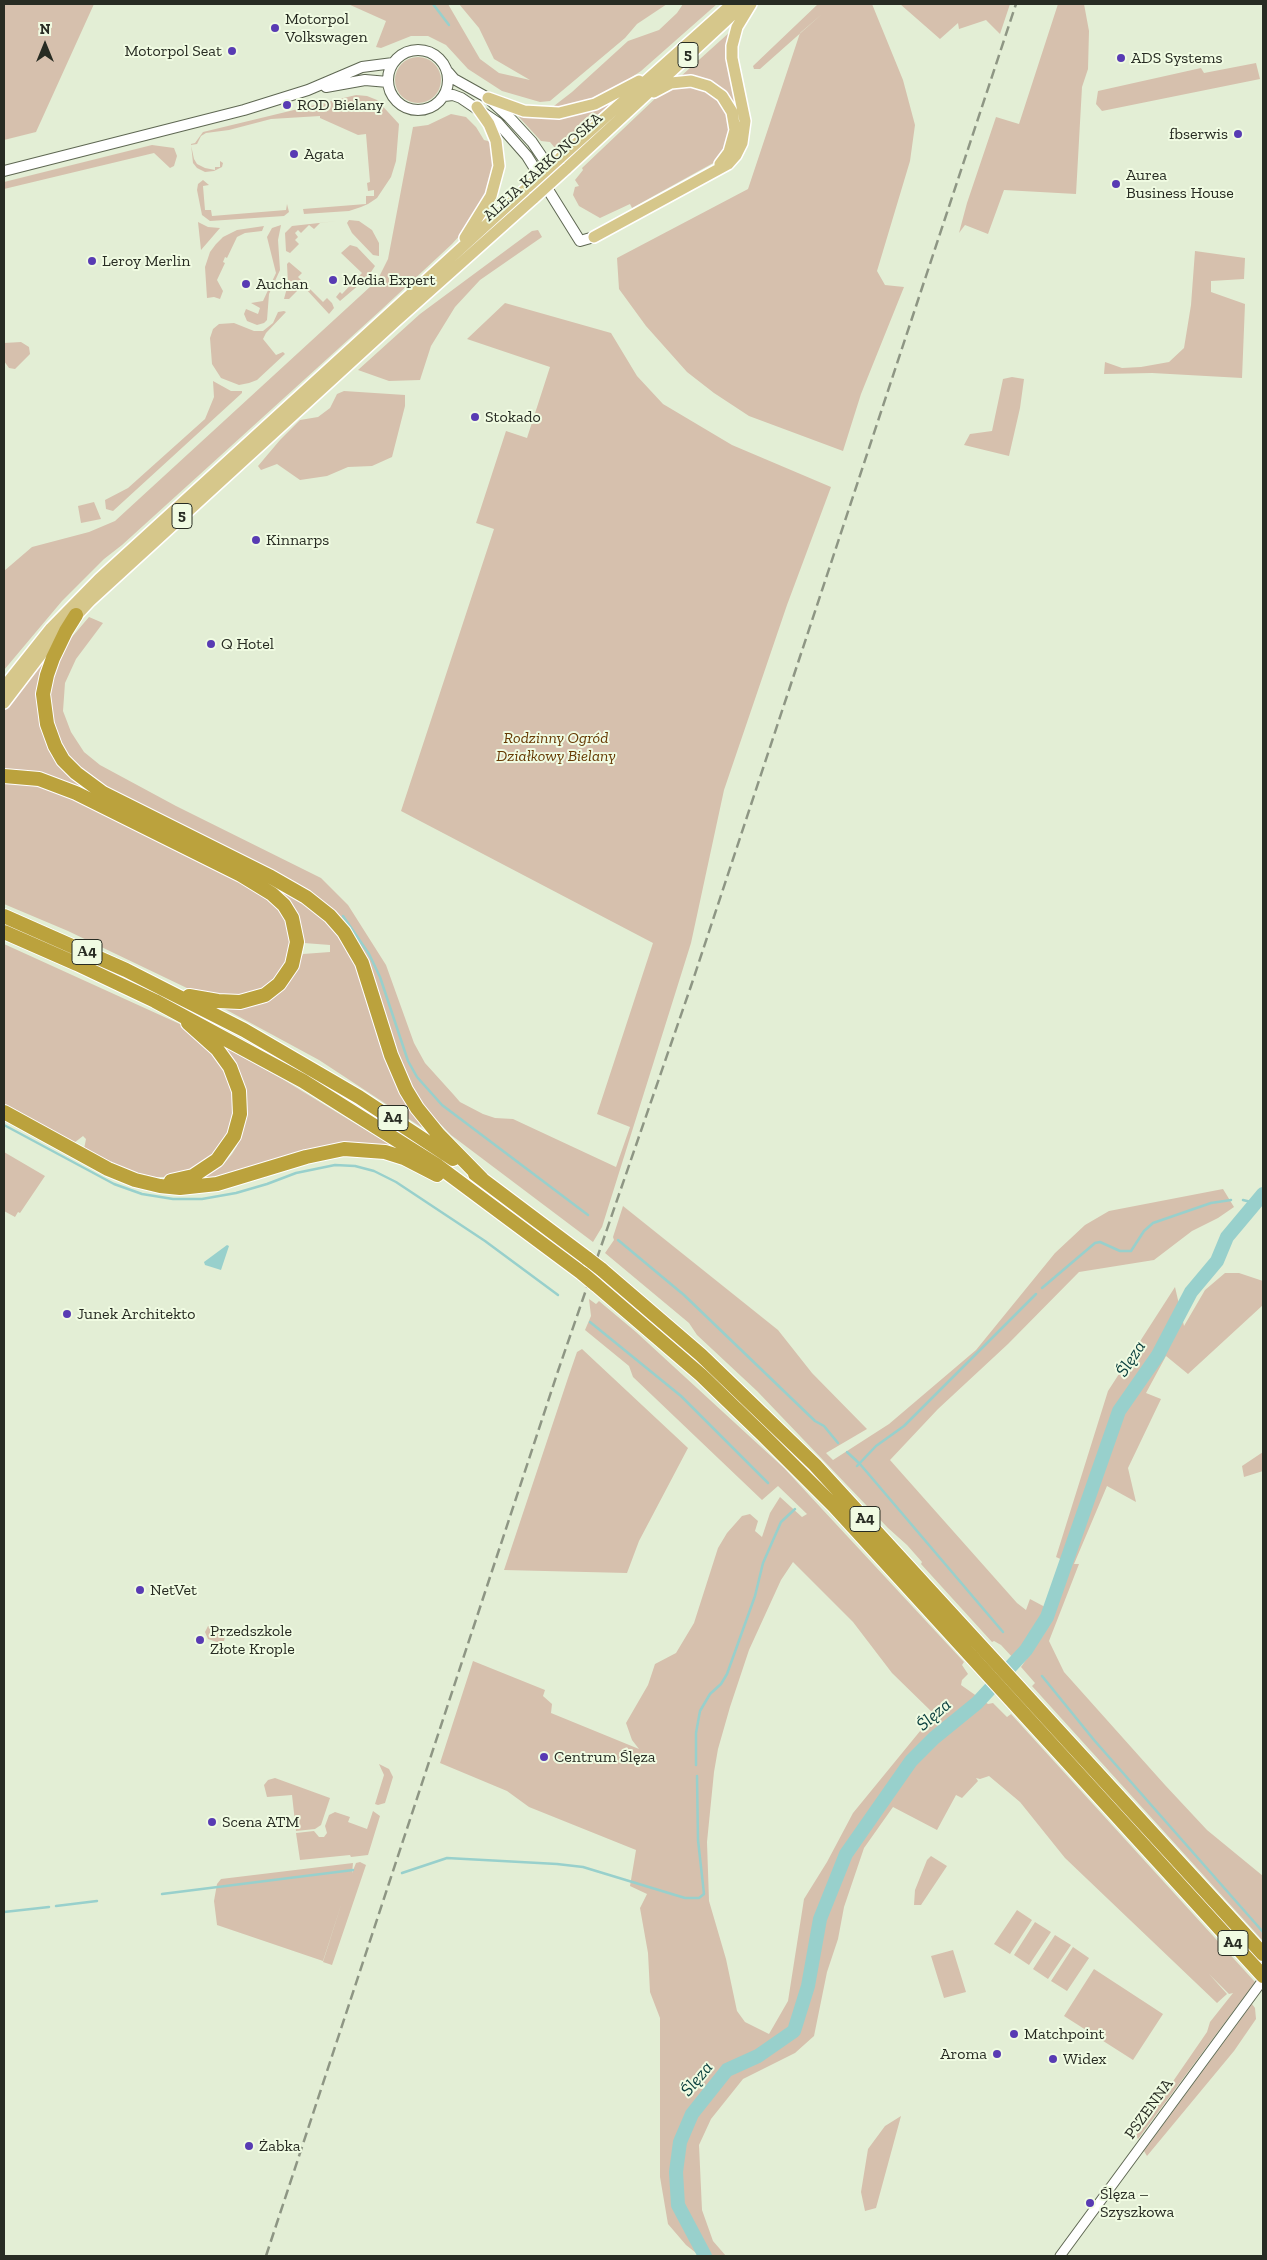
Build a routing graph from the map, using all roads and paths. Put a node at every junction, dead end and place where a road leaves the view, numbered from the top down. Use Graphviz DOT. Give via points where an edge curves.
graph roads {
  1 [pos="732,4"];
  2 [pos="744,4"];
  3 [pos="751,4"];
  4 [pos="393,63"];
  5 [pos="658,70"];
  6 [pos="448,72"];
  7 [pos="388,82"];
  8 [pos="308,90"];
  9 [pos="444,96"];
  10 [pos="488,98"];
  11 [pos="633,106"];
  12 [pos="477,107"];
  13 [pos="525,134"];
  14 [pos="527,156"];
  15 [pos="4,171"];
  16 [pos="708,175"];
  17 [pos="558,181"];
  18 [pos="594,237"];
  19 [pos="454,254"];
  20 [pos="356,351"];
  21 [pos="76,615"];
  22 [pos="4,687"];
  23 [pos="4,703"];
  24 [pos="4,776"];
  25 [pos="4,916"];
  26 [pos="4,932"];
  27 [pos="168,991"];
  28 [pos="168,1008"];
  29 [pos="4,1112"];
  30 [pos="482,1179"];
  31 [pos="142,1181"];
  32 [pos="481,1197"];
  33 [pos="1263,1954"];
  34 [pos="1263,1978"];
  35 [pos="1060,2256"];
  1 -- 5 [label="main road, ALEJA KARKONOSKA / 5"];
  2 -- 11 [label="main road, ALEJA KARKONOSKA / 5"];
  3 -- 16 [label="main road" via="737,27 731,50 744,121 742,143 728,164"];
  4 -- 6 [label="main road" via="406,52 423,50 439,57"];
  4 -- 7 [label="main road"];
  4 -- 8 [label="main road" via="362,68"];
  5 -- 10 [label="main road" via="601,102 568,112 532,112"];
  5 -- 19 [label="main road, ALEJA KARKONOSKA / 5, bridge"];
  6 -- 9 [label="main road"];
  6 -- 10 [label="main road" via="454,79"];
  7 -- 8 [label="main road" via="354,81"];
  7 -- 9 [label="main road" via="396,101 410,109 427,109"];
  8 -- 15 [label="main road" via="244,110"];
  9 -- 12 [label="main road" via="456,96"];
  10 -- 13 [label="main road"];
  11 -- 16 [label="main road" via="675,82 695,82 718,92 732,112 735,130 727,156"];
  11 -- 20 [label="main road, ALEJA KARKONOSKA / 5, bridge" via="534,198"];
  12 -- 14 [label="main road" via="509,134"];
  12 -- 19 [label="main road" via="496,141 498,171 486,207"];
  13 -- 14 [label="main road"];
  13 -- 17 [label="main road"];
  14 -- 18 [label="main road" via="580,242"];
  16 -- 18 [label="main road"];
  19 -- 20 [label="main road, ALEJA KARKONOSKA / 5"];
  20 -- 21 [label="main road, 5"];
  20 -- 22 [label="main road, 5" via="79,599 39,642"];
  21 -- 23 [label="main road, 5"];
  21 -- 30 [label="highway" via="53,658 43,694 47,724 63,760 102,793 271,877 306,897 330,916 344,932 362,963 391,1055 406,1090 438,1134"];
  24 -- 27 [label="highway" via="39,780 76,793 255,883 278,899 288,911 296,929 295,955 287,976 270,992 237,1002 201,999"];
  25 -- 27 [label="highway, А4"];
  26 -- 28 [label="highway, A4"];
  27 -- 30 [label="highway, A4" via="334,1082"];
  28 -- 31 [label="highway" via="207,1039 227,1062 239,1091 240,1114 230,1144 210,1166 184,1179"];
  28 -- 32 [label="highway, A4" via="319,1090"];
  29 -- 31 [label="highway" via="96,1163"];
  30 -- 33 [label="highway, A4, bridge" via="601,1269 701,1355 794,1444"];
  31 -- 32 [label="highway" via="167,1187 199,1187 306,1157 344,1149 366,1149 404,1158"];
  32 -- 34 [label="highway, A4, bridge" via="583,1274 669,1347 764,1435 982,1668"];
  34 -- 35 [label="street, PSZENNA"];
}
